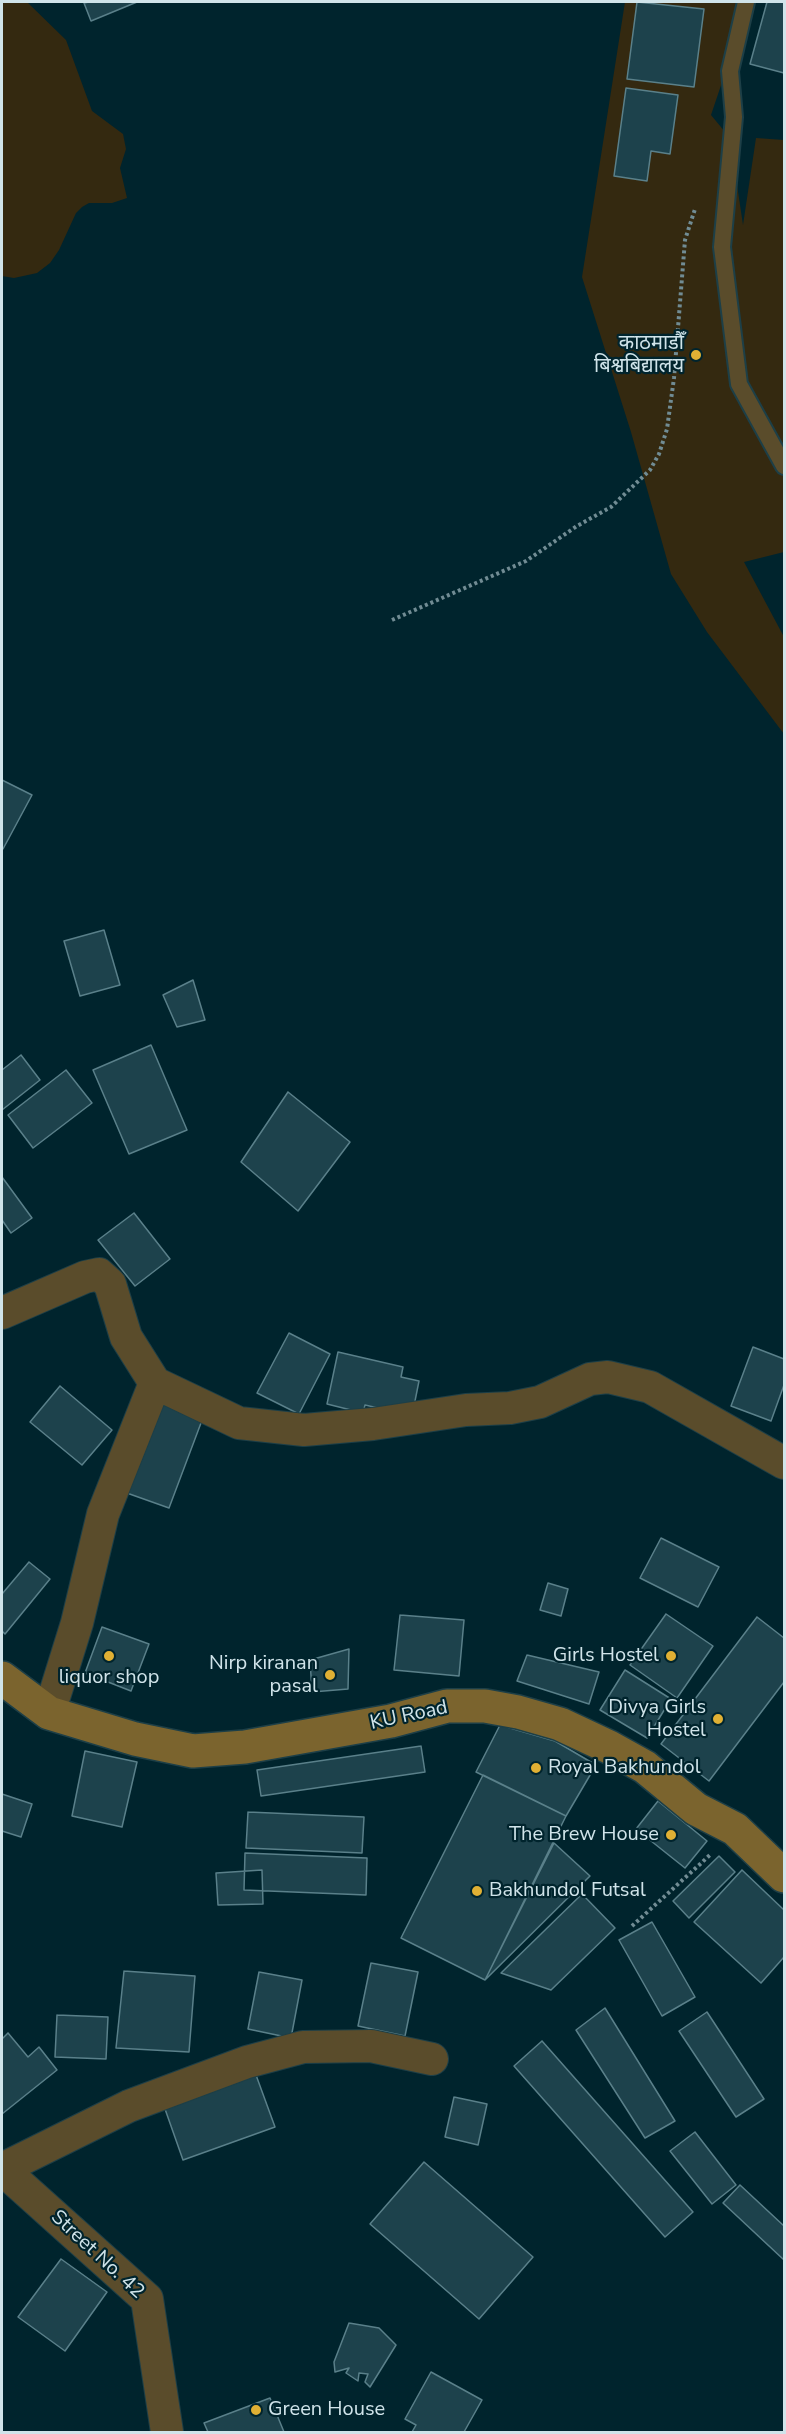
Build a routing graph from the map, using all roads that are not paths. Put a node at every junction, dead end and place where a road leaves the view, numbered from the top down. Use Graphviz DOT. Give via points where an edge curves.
graph roads {
  1 [pos="746,2"];
  2 [pos="784,466"];
  3 [pos="2,1313"];
  4 [pos="155,1383"];
  5 [pos="784,1463"];
  6 [pos="2,1678"];
  7 [pos="49,1713"];
  8 [pos="784,1876"];
  9 [pos="432,2059"];
  10 [pos="2,2169"];
  11 [pos="167,2433"];
  1 -- 2 [label="lane" via="730,71 734,117 722,247 739,384"];
  3 -- 4 [label="street" via="99,1274 110,1284 126,1337"];
  4 -- 5 [label="street" via="239,1423 304,1430 510,1408 540,1402 590,1379 608,1377 650,1387"];
  4 -- 7 [label="street" via="103,1514 77,1623"];
  6 -- 7 [label="street, KU Road"];
  7 -- 8 [label="street, KU Road" via="135,1739 193,1751 245,1747 391,1721 447,1706 485,1706 560,1724 645,1767 696,1809 735,1829"];
  9 -- 10 [label="street" via="371,2046 303,2048 246,2062 129,2106"];
  10 -- 11 [label="street, Street No. 42" via="147,2299"];
}
